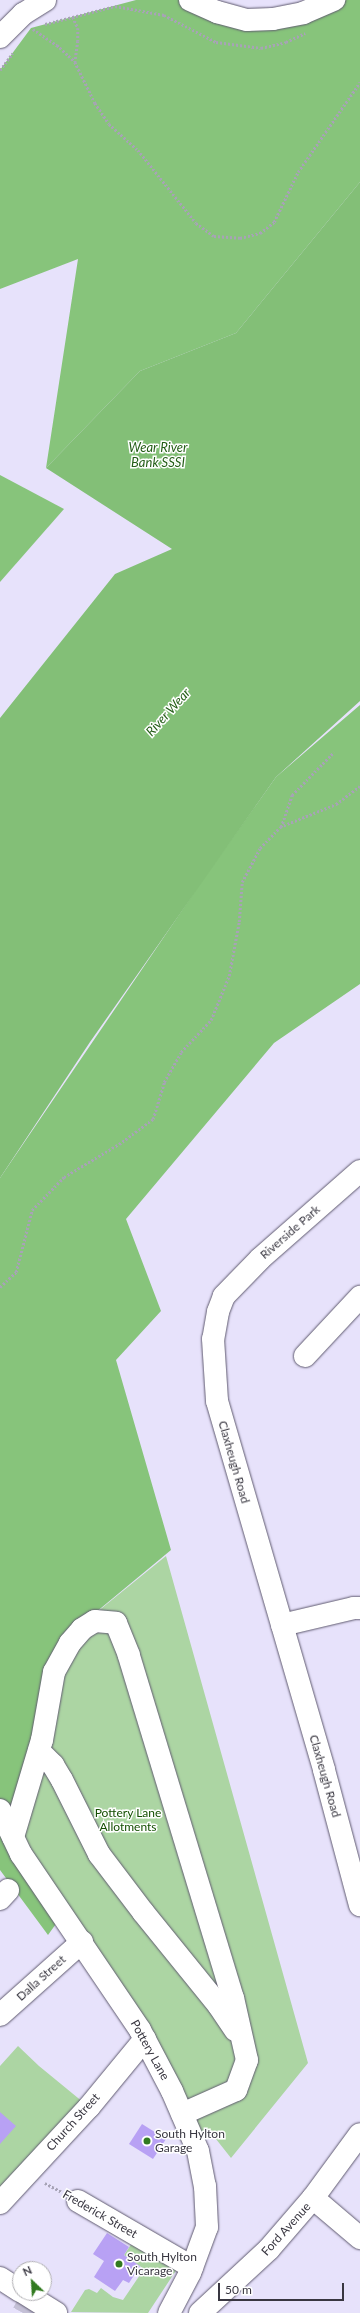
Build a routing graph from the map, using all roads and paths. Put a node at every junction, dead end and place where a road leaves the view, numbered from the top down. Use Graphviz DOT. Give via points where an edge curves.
graph roads {
  1 [pos="45,0"];
  2 [pos="190,0"];
  3 [pos="334,0"];
  4 [pos="73,17"];
  5 [pos="312,30"];
  6 [pos="0,37"];
  7 [pos="75,62"];
  8 [pos="360,82"];
  9 [pos="334,752"];
  10 [pos="360,786"];
  11 [pos="280,827"];
  12 [pos="359,1175"];
  13 [pos="0,1287"];
  14 [pos="224,1296"];
  15 [pos="360,1297"];
  16 [pos="305,1356"];
  17 [pos="360,1608"];
  18 [pos="282,1625"];
  19 [pos="39,1751"];
  20 [pos="0,1810"];
  21 [pos="13,1837"];
  22 [pos="360,1905"];
  23 [pos="82,1942"];
  24 [pos="0,2015"];
  25 [pos="145,2039"];
  26 [pos="243,2042"];
  27 [pos="182,2114"];
  28 [pos="360,2134"];
  29 [pos="28,2173"];
  30 [pos="313,2198"];
  31 [pos="78,2201"];
  32 [pos="0,2204"];
  33 [pos="360,2238"];
  34 [pos="192,2267"];
  35 [pos="0,2278"];
  36 [pos="12,2286"];
  37 [pos="37,2301"];
  38 [pos="174,2312"];
  39 [pos="56,2313"];
  40 [pos="200,2313"];
  1 -- 6 [label="main road" via="22,14"];
  2 -- 3 [label="main road" via="216,12 247,20 273,19 303,13"];
  4 -- 5 [label="path" via="115,6 164,15 216,42 261,48 286,42"];
  4 -- 7 [label="path" via="78,34"];
  4 -- 7 [label="path" via="31,28 57,45"];
  7 -- 8 [label="path" via="95,103 109,124 138,150 196,223 214,236 240,238 260,233 274,222 298,172"];
  9 -- 11 [label="path" via="292,795"];
  10 -- 11 [label="path" via="336,804"];
  11 -- 13 [label="path" via="260,848 242,882 239,922 229,976 211,1020 181,1052 164,1082 153,1119 119,1144 64,1177 32,1210 16,1272"];
  12 -- 14 [label="main road, Riverside Park" via="260,1259"];
  14 -- 18 [label="main road, Claxheugh Road" via="213,1339 217,1401"];
  15 -- 16 [label="main road"];
  17 -- 18 [label="main road"];
  18 -- 22 [label="main road, Claxheugh Road"];
  19 -- 21 [label="main road"];
  19 -- 26 [label="main road" via="53,1765 62,1780 100,1854 219,2006"];
  19 -- 26 [label="main road" via="54,1672 70,1643 82,1629 95,1621 116,1623 129,1656 233,1998"];
  20 -- 21 [label="main road, Pottery Lane"];
  21 -- 23 [label="main road, Pottery Lane" via="21,1854"];
  23 -- 24 [label="main road, Dalla Street"];
  23 -- 25 [label="main road, Pottery Lane"];
  25 -- 27 [label="main road, Pottery Lane"];
  25 -- 29 [label="main road, Church Street" via="89,2107"];
  26 -- 27 [label="main road" via="247,2060 236,2090"];
  27 -- 34 [label="main road, Pottery Lane" via="198,2151 205,2186 207,2227"];
  28 -- 30 [label="main road, Ford Avenue"];
  29 -- 31 [label="path, Frederick Street"];
  29 -- 32 [label="main road, Church Street"];
  30 -- 33 [label="main road"];
  30 -- 40 [label="main road, Ford Avenue" via="269,2249"];
  31 -- 34 [label="main road, Frederick Street"];
  34 -- 38 [label="main road, Pottery Lane"];
  35 -- 36 [label="main road"];
  37 -- 39 [label="main road"];
}
